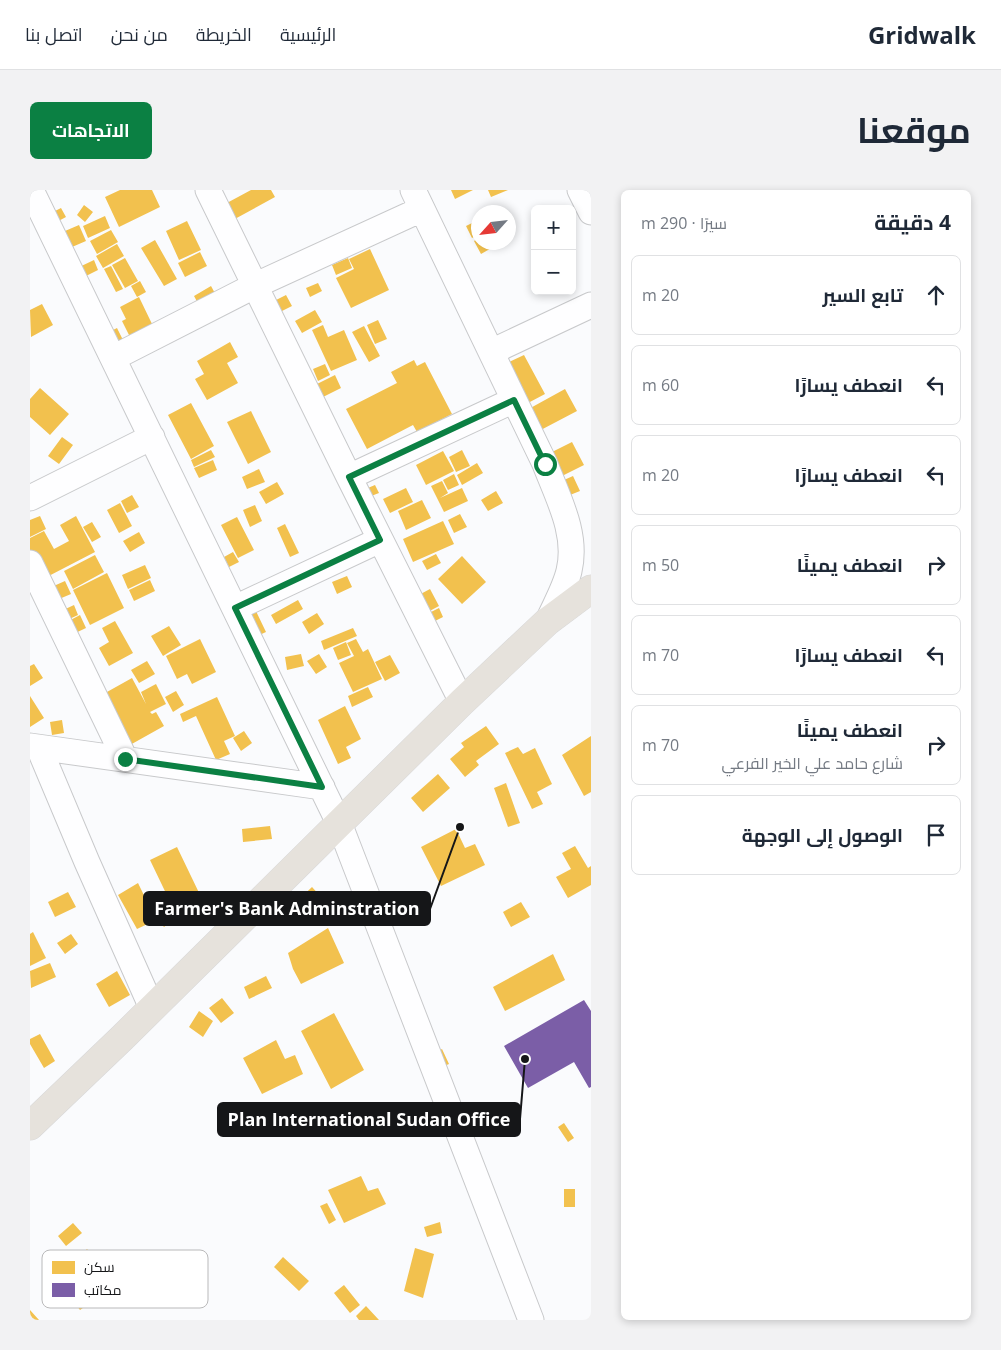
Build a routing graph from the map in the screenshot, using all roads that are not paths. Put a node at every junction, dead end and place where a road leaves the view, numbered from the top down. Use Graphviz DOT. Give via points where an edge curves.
graph roads {
  1 [pos="31,190"];
  2 [pos="208,190"];
  3 [pos="580,190"];
  4 [pos="417,200"];
  5 [pos="591,212"];
  6 [pos="254,286"];
  7 [pos="591,305"];
  8 [pos="491,352"];
  9 [pos="113,358"];
  10 [pos="514,400"];
  11 [pos="152,437"];
  12 [pos="349,477"];
  13 [pos="30,498"];
  14 [pos="380,540"];
  15 [pos="30,563"];
  16 [pos="591,589"];
  17 [pos="235,608"];
  18 [pos="548,621"];
  19 [pos="462,702"];
  20 [pos="34,747"];
  21 [pos="125,759"];
  22 [pos="322,787"];
  23 [pos="340,823"];
  24 [pos="152,1008"];
  25 [pos="30,1126"];
  26 [pos="531,1320"];
  1 -- 9 [label="street"];
  2 -- 6 [label="street"];
  3 -- 5 [label="street"];
  4 -- 6 [label="street"];
  4 -- 8 [label="street"];
  6 -- 9 [label="street"];
  6 -- 12 [label="street"];
  7 -- 8 [label="street"];
  8 -- 10 [label="street"];
  9 -- 11 [label="street"];
  10 -- 12 [label="street"];
  10 -- 18 [label="street" via="545,464 570,532 572,553 569,572"];
  11 -- 13 [label="street"];
  11 -- 17 [label="street"];
  12 -- 14 [label="street"];
  14 -- 17 [label="street"];
  14 -- 19 [label="street"];
  15 -- 21 [label="street"];
  16 -- 18 [label="main road"];
  17 -- 22 [label="street"];
  18 -- 19 [label="main road"];
  19 -- 23 [label="main road"];
  20 -- 21 [label="street"];
  20 -- 24 [label="street"];
  21 -- 22 [label="street"];
  22 -- 23 [label="street"];
  23 -- 24 [label="main road"];
  23 -- 26 [label="street"];
  24 -- 25 [label="main road"];
}
